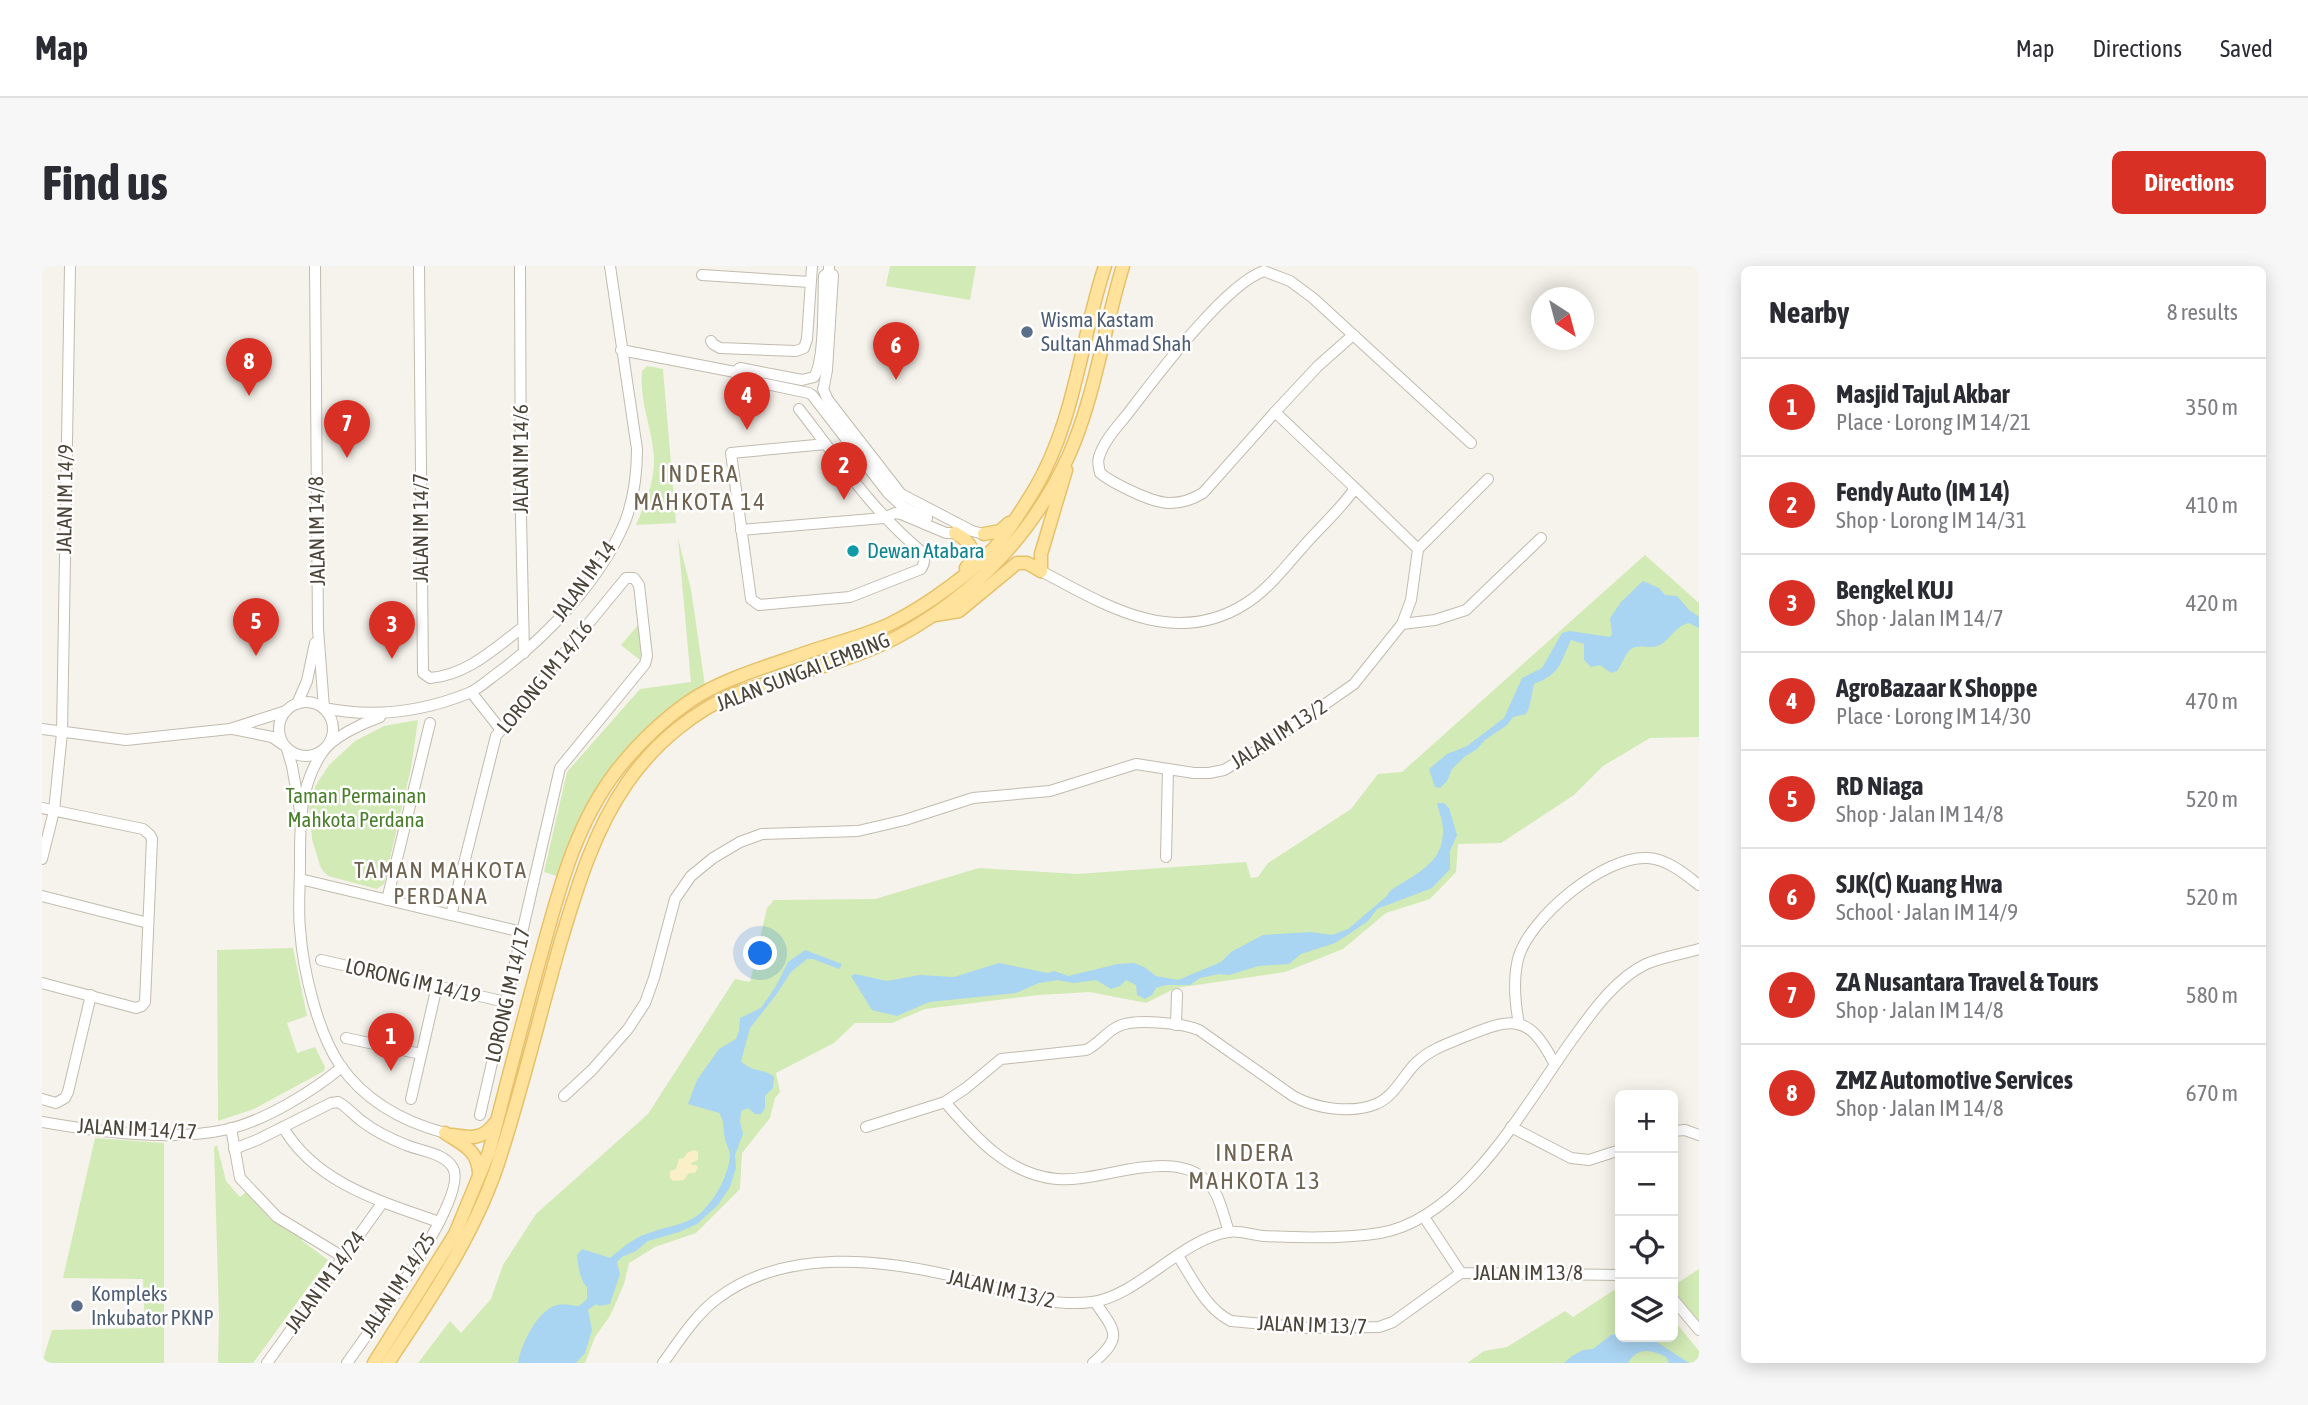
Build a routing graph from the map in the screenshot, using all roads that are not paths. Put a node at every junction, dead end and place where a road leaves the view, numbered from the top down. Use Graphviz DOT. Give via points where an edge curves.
graph roads {
  1 [pos="70,266"];
  2 [pos="315,266"];
  3 [pos="419,266"];
  4 [pos="520,266"];
  5 [pos="610,266"];
  6 [pos="811,266"];
  7 [pos="1105,266"];
  8 [pos="1123,266"];
  9 [pos="829,269"];
  10 [pos="702,275"];
  11 [pos="810,282"];
  12 [pos="1353,335"];
  13 [pos="712,341"];
  14 [pos="621,350"];
  15 [pos="735,372"];
  16 [pos="812,380"];
  17 [pos="823,388"];
  18 [pos="811,394"];
  19 [pos="799,409"];
  20 [pos="1275,412"];
  21 [pos="1471,443"];
  22 [pos="826,444"];
  23 [pos="1069,454"];
  24 [pos="1488,479"];
  25 [pos="1355,488"];
  26 [pos="888,493"];
  27 [pos="1017,516"];
  28 [pos="884,518"];
  29 [pos="741,530"];
  30 [pos="955,533"];
  31 [pos="984,534"];
  32 [pos="1541,538"];
  33 [pos="1418,549"];
  34 [pos="1041,570"];
  35 [pos="632,577"];
  36 [pos="939,595"];
  37 [pos="933,615"];
  38 [pos="1402,624"];
  39 [pos="523,627"];
  40 [pos="318,629"];
  41 [pos="524,653"];
  42 [pos="471,692"];
  43 [pos="297,704"];
  44 [pos="324,708"];
  45 [pos="286,711"];
  46 [pos="386,714"];
  47 [pos="430,723"];
  48 [pos="42,729"];
  49 [pos="229,729"];
  50 [pos="501,730"];
  51 [pos="62,733"];
  52 [pos="285,747"];
  53 [pos="323,750"];
  54 [pos="1168,769"];
  55 [pos="42,808"];
  56 [pos="54,811"];
  57 [pos="300,811"];
  58 [pos="1166,857"];
  59 [pos="42,859"];
  60 [pos="300,879"];
  61 [pos="1699,885"];
  62 [pos="42,896"];
  63 [pos="387,900"];
  64 [pos="451,915"];
  65 [pos="148,923"];
  66 [pos="522,932"];
  67 [pos="1699,949"];
  68 [pos="321,960"];
  69 [pos="42,983"];
  70 [pos="437,986"];
  71 [pos="1177,994"];
  72 [pos="91,995"];
  73 [pos="506,1002"];
  74 [pos="1176,1024"];
  75 [pos="1519,1024"];
  76 [pos="346,1038"];
  77 [pos="421,1055"];
  78 [pos="1555,1063"];
  79 [pos="342,1068"];
  80 [pos="564,1096"];
  81 [pos="42,1099"];
  82 [pos="411,1099"];
  83 [pos="945,1102"];
  84 [pos="480,1115"];
  85 [pos="498,1117"];
  86 [pos="42,1122"];
  87 [pos="284,1126"];
  88 [pos="866,1127"];
  89 [pos="1511,1127"];
  90 [pos="231,1128"];
  91 [pos="1678,1131"];
  92 [pos="445,1133"];
  93 [pos="1699,1135"];
  94 [pos="234,1149"];
  95 [pos="1615,1152"];
  96 [pos="477,1181"];
  97 [pos="383,1202"];
  98 [pos="1424,1217"];
  99 [pos="439,1222"];
  100 [pos="1229,1232"];
  101 [pos="1178,1256"];
  102 [pos="343,1257"];
  103 [pos="1461,1273"];
  104 [pos="1615,1275"];
  105 [pos="1096,1302"];
  106 [pos="1678,1305"];
  107 [pos="1699,1330"];
  108 [pos="267,1363"];
  109 [pos="347,1363"];
  110 [pos="374,1363"];
  111 [pos="388,1363"];
  112 [pos="663,1363"];
  113 [pos="1093,1363"];
  1 -- 51 [label="street, JALAN IM 14/9"];
  2 -- 40 [label="street, JALAN IM 14/8"];
  3 -- 39 [label="street, JALAN IM 14/7" via="423,673 430,678 465,668"];
  4 -- 39 [label="street, JALAN IM 14/6"];
  5 -- 14 [label="street, JALAN IM 14"];
  6 -- 11 [label="street"];
  7 -- 27 [label="main road, JALAN SUNGAI LEMBING" via="1059,440"];
  8 -- 23 [label="main road, JALAN SUNGAI LEMBING"];
  9 -- 16 [label="street" via="824,276 819,369"];
  9 -- 17 [label="street" via="832,303"];
  10 -- 11 [label="street"];
  11 -- 13 [label="street" via="804,348 720,348"];
  12 -- 20 [label="street"];
  12 -- 20 [label="street" via="1290,281 1260,272 1207,317 1159,373 1103,447 1098,458 1100,473 1153,501 1193,499"];
  12 -- 21 [label="street"];
  14 -- 15 [label="street"];
  14 -- 41 [label="street, JALAN IM 14" via="637,449 633,496 604,559 553,625"];
  15 -- 16 [label="street" via="740,368"];
  15 -- 18 [label="street" via="738,378"];
  16 -- 17 [label="street" via="818,379"];
  16 -- 18 [label="street" via="807,386"];
  17 -- 18 [label="street" via="820,394"];
  17 -- 31 [label="street" via="901,494"];
  18 -- 26 [label="street"];
  19 -- 22 [label="street"];
  20 -- 25 [label="street"];
  22 -- 28 [label="street"];
  22 -- 29 [label="street" via="731,453"];
  23 -- 34 [label="main road" via="1041,554"];
  23 -- 37 [label="main road, JALAN SUNGAI LEMBING" via="1023,533 997,564"];
  24 -- 33 [label="street"];
  25 -- 33 [label="street"];
  25 -- 34 [label="street" via="1269,585 1247,603 1202,622 1142,619"];
  26 -- 28 [label="street"];
  26 -- 30 [label="street" via="902,506"];
  27 -- 31 [label="main road" via="1000,531"];
  27 -- 36 [label="main road, JALAN SUNGAI LEMBING" via="992,550"];
  28 -- 29 [label="street"];
  28 -- 29 [label="street" via="922,552 921,569 850,597 759,605 751,599"];
  28 -- 30 [label="street" via="901,514"];
  30 -- 36 [label="main road" via="969,543 972,560"];
  32 -- 38 [label="street" via="1466,610"];
  33 -- 38 [label="street, JALAN IM 13/2" via="1411,600"];
  34 -- 37 [label="main road" via="1017,563 959,611"];
  35 -- 50 [label="street, LORONG IM 14/16" via="625,578"];
  35 -- 66 [label="street, LORONG IM 14/17" via="639,585 647,656 643,669 559,768"];
  36 -- 85 [label="main road, JALAN SUNGAI LEMBING" via="853,639 726,682 691,701 652,732 618,768 584,822 563,877"];
  37 -- 111 [label="main road, JALAN SUNGAI LEMBING" via="896,637 723,699 673,732 628,781 597,833 578,885 484,1202 429,1302"];
  38 -- 54 [label="street, JALAN IM 13/2" via="1354,684 1239,763 1209,773"];
  39 -- 41 [label="street, JALAN IM 14/6"];
  40 -- 43 [label="street, JALAN IM 14/8"];
  40 -- 44 [label="street, JALAN IM 14/8"];
  41 -- 42 [label="street, JALAN IM 14"];
  42 -- 46 [label="street, JALAN IM 14"];
  42 -- 50 [label="street"];
  43 -- 44 [label="street" via="309,702"];
  43 -- 45 [label="street"];
  44 -- 46 [label="street"];
  44 -- 53 [label="street" via="333,726 331,740"];
  45 -- 49 [label="street"];
  45 -- 52 [label="street" via="279,727"];
  46 -- 53 [label="street"];
  47 -- 63 [label="street"];
  48 -- 51 [label="street"];
  49 -- 51 [label="street" via="126,740"];
  49 -- 52 [label="street" via="272,737"];
  50 -- 64 [label="street, LORONG IM 14/16"];
  51 -- 56 [label="street, JALAN IM 14/9"];
  52 -- 53 [label="street" via="308,756"];
  52 -- 57 [label="street"];
  53 -- 57 [label="street"];
  54 -- 58 [label="street"];
  54 -- 80 [label="street, JALAN IM 13/2" via="1136,764 1050,791 973,798 858,831 762,834 740,842 700,868 675,899 645,1003 593,1070"];
  55 -- 56 [label="street"];
  56 -- 59 [label="street, JALAN IM 14/9"];
  56 -- 65 [label="street" via="143,829 150,835"];
  57 -- 60 [label="street"];
  60 -- 63 [label="street"];
  60 -- 79 [label="street" via="300,931 308,977 328,1044"];
  61 -- 75 [label="street" via="1663,861 1650,858 1623,861 1586,881 1550,912 1523,947 1515,988"];
  62 -- 65 [label="street"];
  63 -- 64 [label="street"];
  64 -- 66 [label="street"];
  65 -- 72 [label="street" via="142,1006"];
  66 -- 73 [label="street, LORONG IM 14/17"];
  67 -- 78 [label="street, JALAN IM 13/2" via="1646,964 1611,991"];
  68 -- 70 [label="street, LORONG IM 14/19"];
  69 -- 72 [label="street"];
  70 -- 73 [label="street, LORONG IM 14/19"];
  70 -- 77 [label="street"];
  71 -- 74 [label="street"];
  72 -- 81 [label="street" via="68,1092 56,1103"];
  73 -- 84 [label="street, LORONG IM 14/17"];
  74 -- 75 [label="street" via="1199,1030 1307,1104 1357,1108 1389,1096 1415,1064 1436,1048 1492,1025"];
  74 -- 83 [label="street" via="1123,1024 1086,1050 1006,1057"];
  75 -- 78 [label="street" via="1536,1036"];
  76 -- 77 [label="street"];
  77 -- 82 [label="street"];
  78 -- 89 [label="street, JALAN IM 13/2"];
  79 -- 90 [label="street, JALAN IM 14/17" via="282,1106"];
  79 -- 92 [label="street" via="388,1110"];
  83 -- 88 [label="street"];
  83 -- 100 [label="street" via="982,1143 1023,1171 1070,1180 1158,1166 1191,1172 1212,1187"];
  85 -- 92 [label="main road" via="478,1137"];
  85 -- 96 [label="main road, JALAN SUNGAI LEMBING"];
  86 -- 90 [label="street, JALAN IM 14/17" via="154,1134"];
  87 -- 94 [label="street"];
  87 -- 97 [label="street" via="291,1140 324,1171"];
  87 -- 99 [label="street, JALAN IM 14/25" via="331,1103 344,1105 387,1137 445,1159 455,1173"];
  89 -- 95 [label="street" via="1571,1158 1589,1160"];
  89 -- 98 [label="street, JALAN IM 13/2" via="1468,1181"];
  90 -- 94 [label="street"];
  91 -- 93 [label="street"];
  92 -- 96 [label="main road" via="475,1154"];
  94 -- 102 [label="street" via="239,1176 276,1215"];
  96 -- 110 [label="main road, JALAN SUNGAI LEMBING" via="454,1234"];
  97 -- 99 [label="street"];
  97 -- 102 [label="street, JALAN IM 14/24"];
  98 -- 100 [label="street, JALAN IM 13/2" via="1383,1233 1364,1235"];
  98 -- 103 [label="street, JALAN IM 13/8"];
  99 -- 109 [label="street, JALAN IM 14/25" via="424,1252"];
  100 -- 101 [label="street, JALAN IM 13/2"];
  101 -- 103 [label="street, JALAN IM 13/7" via="1222,1316 1231,1321 1307,1328 1379,1327 1393,1322"];
  101 -- 105 [label="street, JALAN IM 13/2"];
  102 -- 108 [label="street, JALAN IM 14/24"];
  103 -- 104 [label="street, JALAN IM 13/8"];
  105 -- 112 [label="street, JALAN IM 13/2" via="1049,1302 902,1267 842,1262 798,1266 759,1275 718,1298"];
  105 -- 113 [label="street" via="1114,1340"];
  106 -- 107 [label="street"];
}
